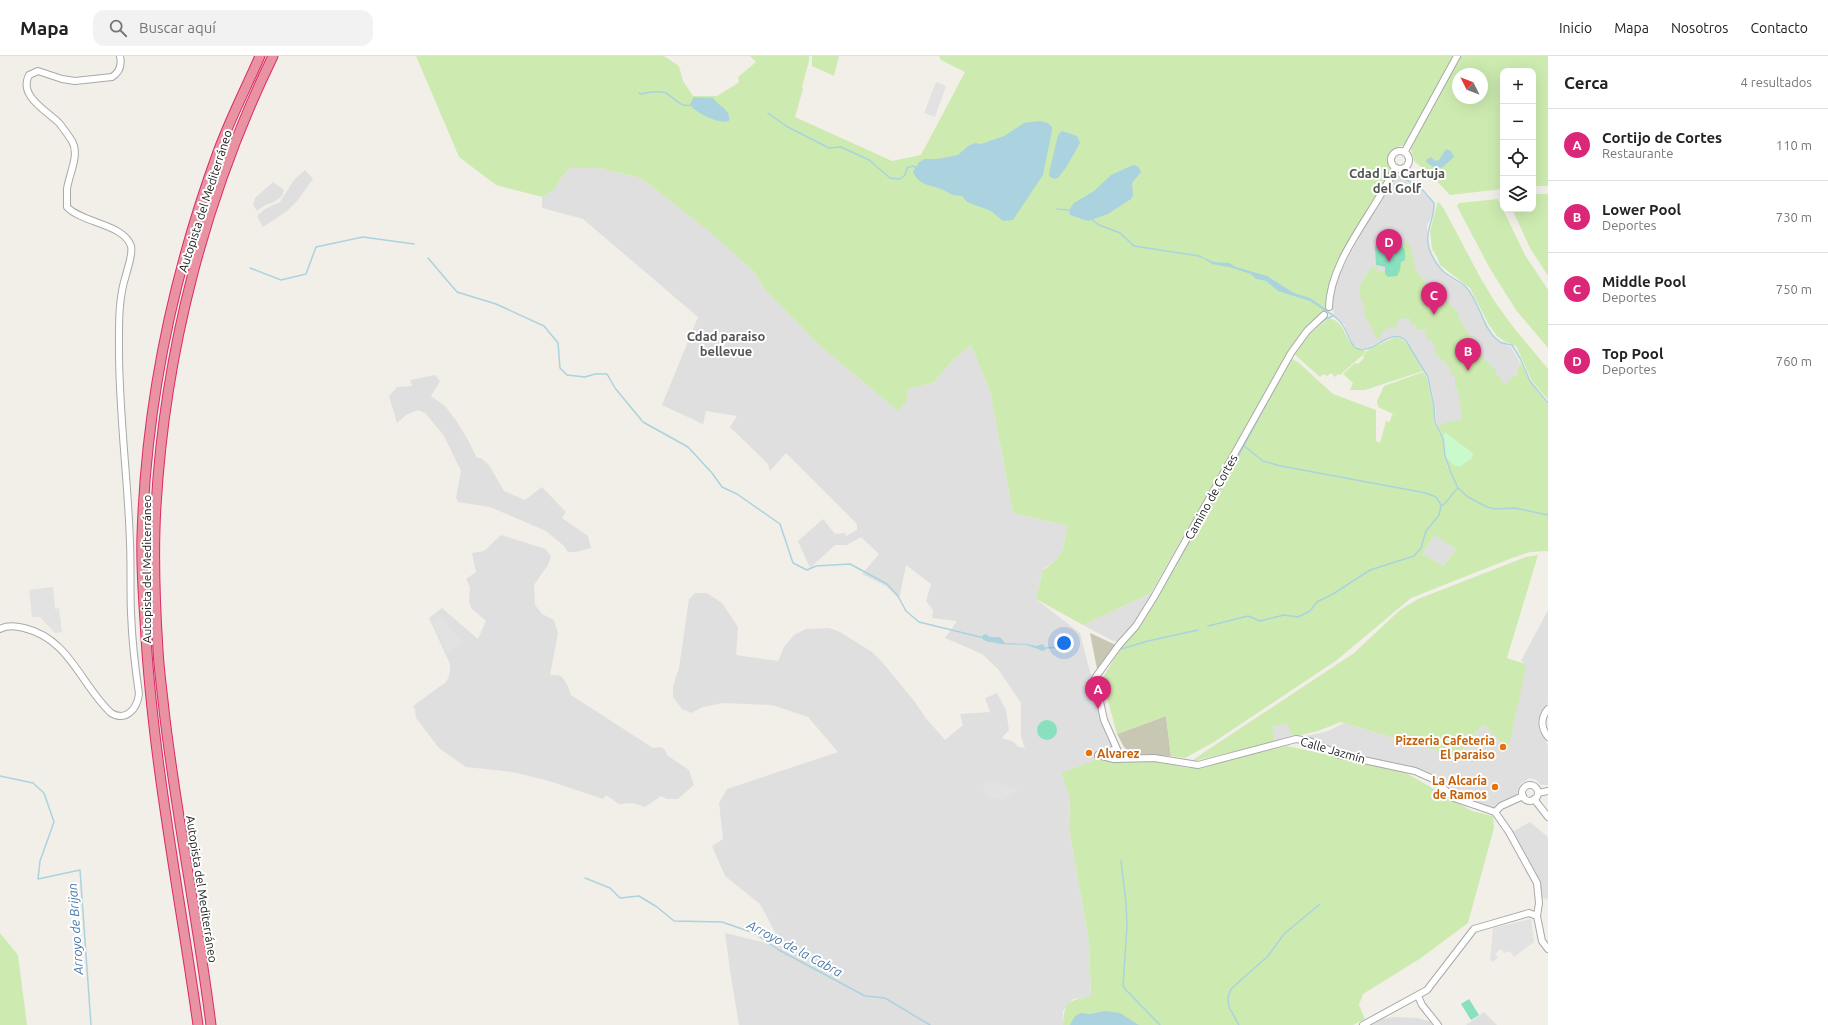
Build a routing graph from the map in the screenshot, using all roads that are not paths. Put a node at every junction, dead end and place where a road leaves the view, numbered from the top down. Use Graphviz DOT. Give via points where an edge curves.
graph roads {
  1 [pos="120,56"];
  2 [pos="260,56"];
  3 [pos="273,56"];
  4 [pos="1457,56"];
  5 [pos="1405,151"];
  6 [pos="1395,168"];
  7 [pos="1329,307"];
  8 [pos="1324,315"];
  9 [pos="0,629"];
  10 [pos="1548,709"];
  11 [pos="1548,737"];
  12 [pos="1115,752"];
  13 [pos="1548,791"];
  14 [pos="1538,793"];
  15 [pos="1523,796"];
  16 [pos="1534,799"];
  17 [pos="1495,812"];
  18 [pos="1548,817"];
  19 [pos="1537,916"];
  20 [pos="1548,949"];
  21 [pos="1418,996"];
  22 [pos="198,1025"];
  23 [pos="211,1025"];
  24 [pos="1363,1025"];
  25 [pos="1438,1025"];
  1 -- 9 [label="street" via="121,65 112,77 75,81 38,71 32,73 27,81 32,99 60,124 73,142 75,156 67,189 67,207 79,216 100,223 120,234 131,246 120,306 119,368 130,544 133,643 138,694 133,710 124,716 111,713 66,655 50,640 26,629 9,626"];
  2 -- 22 [label="highway, Autopista del Mediterráneo" via="219,150 181,267 169,320 150,438 142,536 147,663 156,753"];
  3 -- 23 [label="highway, Autopista del Mediterráneo" via="226,168 192,276 172,372 156,506 158,652 176,807"];
  4 -- 5 [label="street"];
  5 -- 6 [label="street" via="1397,151 1392,158"];
  5 -- 6 [label="street" via="1409,155 1408,163 1403,168"];
  6 -- 7 [label="street" via="1336,274 1330,289"];
  8 -- 12 [label="street, Camino de Cortes" via="1307,331 1291,352 1154,597 1136,626 1096,678 1104,720"];
  10 -- 11 [label="street" via="1542,721"];
  12 -- 12 [label="street, Calle Jazmín" via="1114,759 1098,755"];
  12 -- 17 [label="street, Calle Jazmín" via="1131,758 1154,758 1198,765 1296,739 1309,741 1340,755 1416,770 1433,779 1454,798"];
  13 -- 14 [label="street"];
  14 -- 15 [label="street" via="1536,788 1528,785 1523,788"];
  14 -- 16 [label="street"];
  15 -- 16 [label="street" via="1527,800"];
  15 -- 17 [label="street" via="1501,806"];
  16 -- 18 [label="street"];
  17 -- 19 [label="street" via="1537,883"];
  19 -- 20 [label="street" via="1542,941"];
  19 -- 21 [label="street" via="1529,913 1474,929 1426,990"];
  21 -- 24 [label="street"];
  21 -- 25 [label="street"];
}
